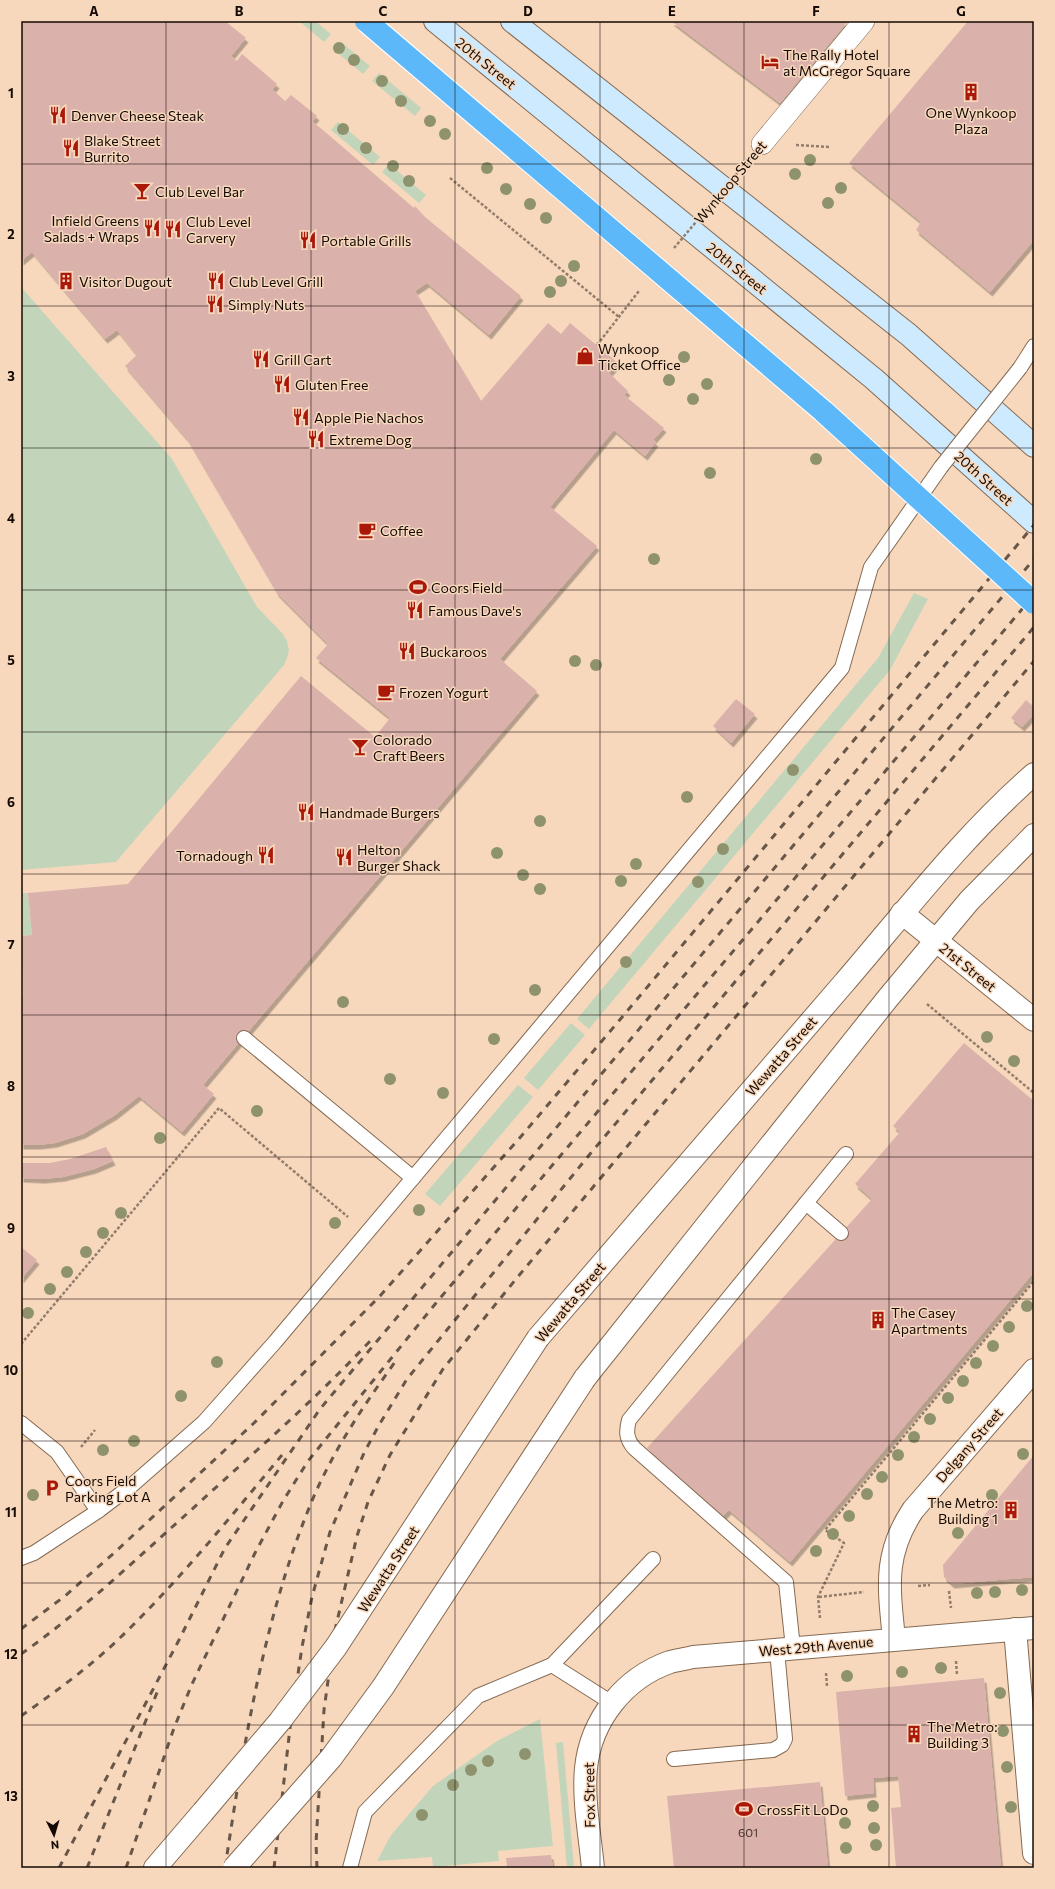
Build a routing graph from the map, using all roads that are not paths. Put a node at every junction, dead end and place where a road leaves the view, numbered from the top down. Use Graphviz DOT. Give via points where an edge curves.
graph roads {
  1 [pos="366,21"];
  2 [pos="434,21"];
  3 [pos="512,21"];
  4 [pos="864,21"];
  5 [pos="762,144"];
  6 [pos="1034,346"];
  7 [pos="1034,446"];
  8 [pos="1034,522"];
  9 [pos="1034,603"];
  10 [pos="1034,774"];
  11 [pos="1034,835"];
  12 [pos="902,913"];
  13 [pos="936,941"];
  14 [pos="1034,1020"];
  15 [pos="244,1038"];
  16 [pos="846,1154"];
  17 [pos="413,1178"];
  18 [pos="806,1203"];
  19 [pos="841,1233"];
  20 [pos="1034,1370"];
  21 [pos="21,1423"];
  22 [pos="98,1511"];
  23 [pos="21,1558"];
  24 [pos="653,1559"];
  25 [pos="1024,1629"];
  26 [pos="894,1639"];
  27 [pos="785,1649"];
  28 [pos="552,1665"];
  29 [pos="612,1703"];
  30 [pos="674,1760"];
  31 [pos="1034,1853"];
  32 [pos="155,1868"];
  33 [pos="234,1868"];
  34 [pos="350,1868"];
  35 [pos="593,1868"];
  1 -- 9 [label="highway, bridge" via="823,411"];
  2 -- 8 [label="main road, 20th Street" via="874,380"];
  3 -- 7 [label="main road" via="909,335"];
  4 -- 5 [label="street, Wynkoop Street"];
  6 -- 17 [label="lane, bridge" via="1020,368 941,467 871,567 842,668"];
  10 -- 12 [label="street, Wewatta Street" via="1014,791"];
  11 -- 13 [label="street" via="969,901"];
  12 -- 13 [label="street, 21st Street"];
  12 -- 32 [label="street, Wewatta Street, bridge" via="855,971 538,1338 336,1647 280,1721"];
  13 -- 14 [label="street, 21st Street"];
  13 -- 33 [label="street, bridge" via="585,1378 383,1687 331,1758"];
  15 -- 17 [label="lane"];
  16 -- 18 [label="lane"];
  17 -- 22 [label="lane" via="204,1422 131,1486"];
  18 -- 19 [label="lane"];
  18 -- 27 [label="lane" via="629,1420 627,1427 629,1442 634,1448 786,1582"];
  20 -- 26 [label="street, Delgany Street" via="913,1510 903,1525 894,1549 890,1573"];
  21 -- 22 [label="lane" via="57,1452"];
  22 -- 23 [label="lane" via="34,1553"];
  24 -- 28 [label="lane"];
  25 -- 26 [label="street, West 29th Avenue"];
  25 -- 31 [label="street"];
  26 -- 27 [label="street, West 29th Avenue"];
  27 -- 29 [label="street, West 29th Avenue" via="693,1657 670,1662 630,1684"];
  27 -- 30 [label="lane" via="785,1739 782,1745 773,1750"];
  28 -- 29 [label="lane"];
  28 -- 34 [label="lane" via="478,1696 364,1812"];
  29 -- 35 [label="street, Fox Street" via="600,1720 591,1741 586,1768"];
}
